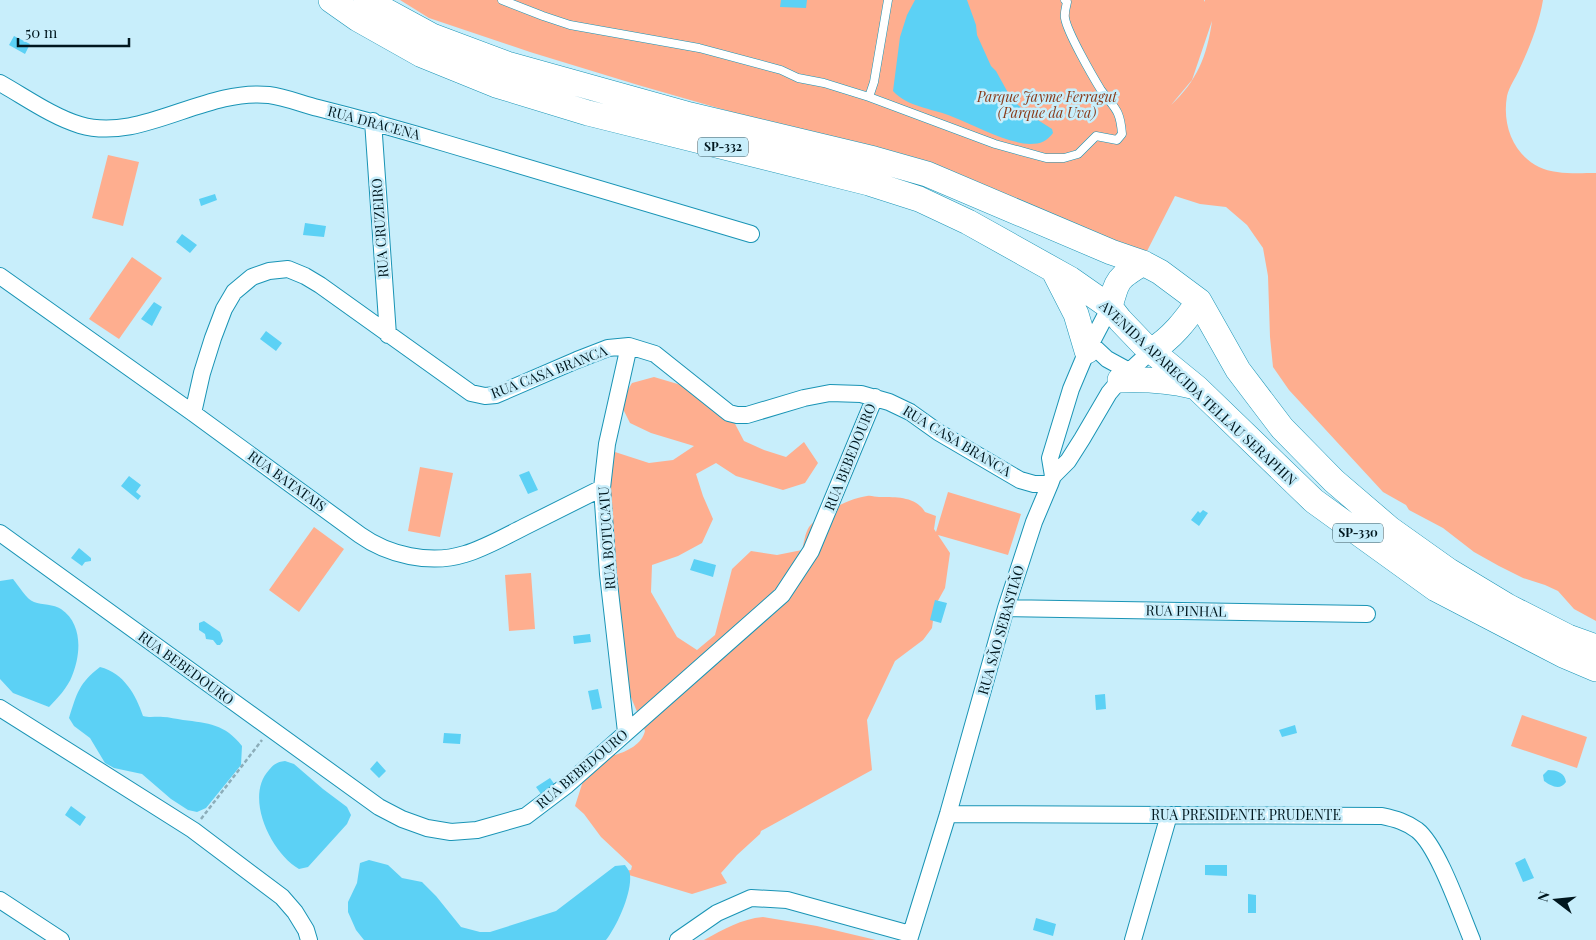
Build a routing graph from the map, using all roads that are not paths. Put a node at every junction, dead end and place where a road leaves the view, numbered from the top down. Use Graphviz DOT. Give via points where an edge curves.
graph roads {
  1 [pos="331,0"];
  2 [pos="366,0"];
  3 [pos="502,0"];
  4 [pos="888,0"];
  5 [pos="1065,0"];
  6 [pos="0,83"];
  7 [pos="869,97"];
  8 [pos="372,121"];
  9 [pos="751,234"];
  10 [pos="1143,263"];
  11 [pos="1054,270"];
  12 [pos="0,276"];
  13 [pos="1199,301"];
  14 [pos="1110,307"];
  15 [pos="388,335"];
  16 [pos="629,346"];
  17 [pos="1089,348"];
  18 [pos="1151,351"];
  19 [pos="1124,376"];
  20 [pos="1196,388"];
  21 [pos="875,397"];
  22 [pos="193,413"];
  23 [pos="1051,480"];
  24 [pos="602,488"];
  25 [pos="0,533"];
  26 [pos="1006,608"];
  27 [pos="1367,614"];
  28 [pos="1596,647"];
  29 [pos="1596,669"];
  30 [pos="0,708"];
  31 [pos="626,732"];
  32 [pos="948,814"];
  33 [pos="1168,815"];
  34 [pos="0,900"];
  35 [pos="910,937"];
  36 [pos="61,940"];
  37 [pos="309,940"];
  38 [pos="678,940"];
  39 [pos="1133,940"];
  40 [pos="1472,940"];
  1 -- 11 [label="main road, AVENIDA APARECIDA TELLAU SERAPHIN / SP-332" via="422,55 496,85 588,113 869,183 919,199"];
  2 -- 10 [label="main road, SP-332" via="432,36 507,64 690,115 927,174"];
  3 -- 7 [label="lane" via="570,25 699,48"];
  4 -- 7 [label="lane"];
  5 -- 7 [label="lane" via="1065,18 1071,34 1101,90 1121,118 1122,134 1117,140 1096,136 1078,154 1046,158 995,144"];
  6 -- 8 [label="street, RUA DRACENA" via="66,120 98,129 137,124 227,97 248,94 270,96"];
  8 -- 9 [label="street, RUA DRACENA"];
  8 -- 15 [label="street, RUA CRUZEIRO"];
  10 -- 13 [label="main road"];
  10 -- 14 [label="main road" via="1116,284"];
  11 -- 14 [label="main road, AVENIDA APARECIDA TELLAU SERAPHIN / SP-332"];
  11 -- 17 [label="main road"];
  12 -- 22 [label="street, RUA BATATAIS"];
  13 -- 18 [label="main road" via="1170,338"];
  13 -- 28 [label="main road, SP-330" via="1238,370 1282,428 1334,481 1449,571 1507,606 1568,637"];
  14 -- 17 [label="street"];
  14 -- 18 [label="main road, AVENIDA APARECIDA TELLAU SERAPHIN"];
  15 -- 16 [label="street, RUA CASA BRANCA" via="471,393 485,396 496,395 608,348"];
  15 -- 22 [label="street, RUA CASA BRANCA" via="305,276 288,269 252,277 234,292 224,309 202,372"];
  16 -- 21 [label="street, RUA CASA BRANCA" via="655,354 729,413 738,415 830,393"];
  16 -- 24 [label="street, RUA BOTUCATU" via="607,444"];
  17 -- 19 [label="street" via="1107,359"];
  17 -- 23 [label="street" via="1071,389 1050,458"];
  18 -- 19 [label="street, RUA SÃO SEBASTIÃO"];
  18 -- 20 [label="main road, AVENIDA APARECIDA TELLAU SERAPHIN / SP-330"];
  19 -- 20 [label="main road"];
  19 -- 23 [label="street, RUA SÃO SEBASTIÃO" via="1103,403 1068,461"];
  20 -- 29 [label="main road, AVENIDA APARECIDA TELLAU SERAPHIN / SP-330" via="1314,501 1436,589"];
  21 -- 23 [label="street, RUA CASA BRANCA" via="910,412 1020,480 1034,484"];
  21 -- 31 [label="street, RUA BEBEDOURO" via="812,551 782,595"];
  22 -- 24 [label="street, RUA BATATAIS" via="373,544 405,555 435,558 462,555"];
  23 -- 26 [label="street, RUA SÃO SEBASTIÃO"];
  24 -- 31 [label="street, RUA BOTUCATU"];
  25 -- 31 [label="street, RUA BEBEDOURO" via="379,807 427,828 451,832 478,830 526,816 568,785"];
  26 -- 27 [label="street, RUA PINHAL"];
  26 -- 32 [label="street, RUA SÃO SEBASTIÃO"];
  30 -- 37 [label="street" via="193,830 282,897 296,912"];
  32 -- 33 [label="street, RUA PRESIDENTE PRUDENTE"];
  32 -- 35 [label="street, RUA SÃO SEBASTIÃO"];
  33 -- 39 [label="street"];
  33 -- 40 [label="street, RUA PRESIDENTE PRUDENTE" via="1382,816 1402,820 1419,831 1431,848"];
  34 -- 36 [label="street"];
  35 -- 38 [label="street" via="787,900 751,898 717,913"];
}
